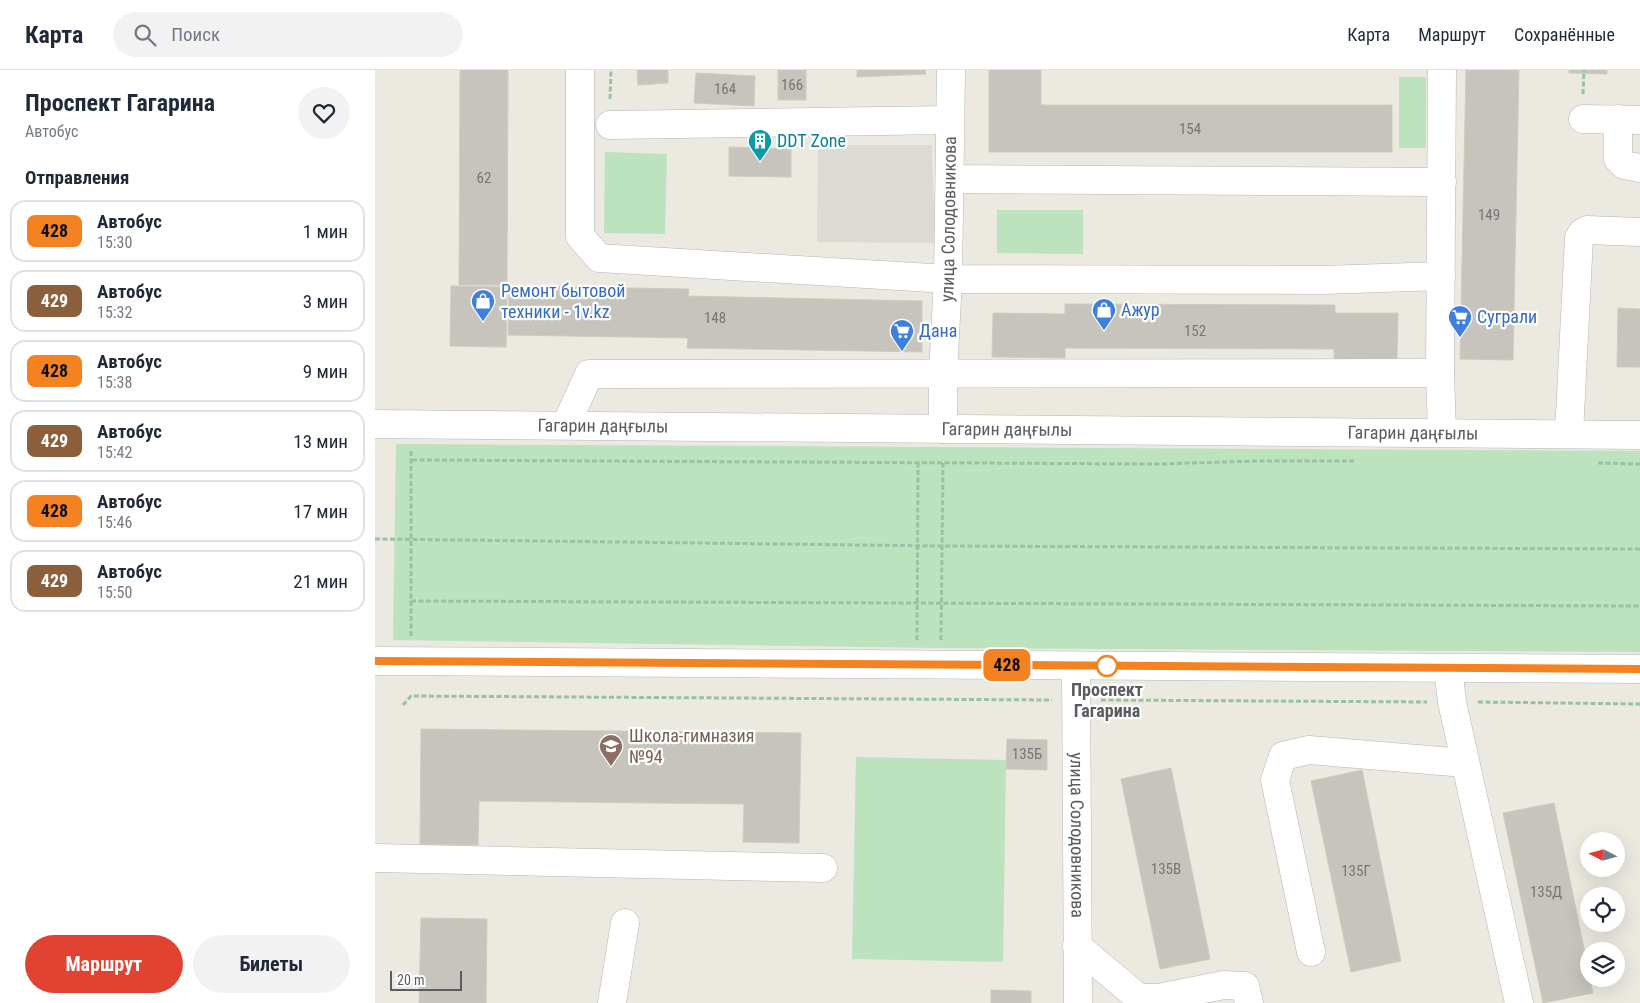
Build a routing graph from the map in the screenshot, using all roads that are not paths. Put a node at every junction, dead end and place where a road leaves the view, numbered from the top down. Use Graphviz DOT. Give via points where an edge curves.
graph roads {
  1 [pos="580,70"];
  2 [pos="951,70"];
  3 [pos="1442,70"];
  4 [pos="1583,119"];
  5 [pos="951,120"];
  6 [pos="1629,120"];
  7 [pos="610,125"];
  8 [pos="1640,168"];
  9 [pos="950,179"];
  10 [pos="1442,182"];
  11 [pos="1640,232"];
  12 [pos="1441,276"];
  13 [pos="948,279"];
  14 [pos="1440,373"];
  15 [pos="943,374"];
  16 [pos="375,424"];
  17 [pos="566,425"];
  18 [pos="943,429"];
  19 [pos="1442,432"];
  20 [pos="1569,434"];
  21 [pos="1640,435"];
  22 [pos="375,661"];
  23 [pos="1076,666"];
  24 [pos="1448,668"];
  25 [pos="1639,674"];
  26 [pos="1465,764"];
  27 [pos="375,858"];
  28 [pos="823,868"];
  29 [pos="625,923"];
  30 [pos="1077,946"];
  31 [pos="1311,952"];
  32 [pos="612,1003"];
  33 [pos="1078,1003"];
  34 [pos="1249,1003"];
  35 [pos="1519,1003"];
  1 -- 13 [label="street" via="579,236 599,258"];
  2 -- 5 [label="street, улица Солодовникова"];
  3 -- 10 [label="street"];
  4 -- 6 [label="street"];
  5 -- 7 [label="street"];
  5 -- 9 [label="street, улица Солодовникова"];
  6 -- 8 [label="street" via="1618,159 1624,165"];
  9 -- 10 [label="street"];
  9 -- 13 [label="street, улица Солодовникова"];
  10 -- 12 [label="street"];
  11 -- 20 [label="street" via="1587,230 1579,238"];
  12 -- 13 [label="street" via="1324,280"];
  12 -- 14 [label="street"];
  13 -- 15 [label="street, улица Солодовникова"];
  14 -- 15 [label="street"];
  14 -- 19 [label="street"];
  15 -- 17 [label="street" via="589,374"];
  15 -- 18 [label="street, улица Солодовникова"];
  16 -- 17 [label="street, Гагарин даңғылы"];
  17 -- 18 [label="street, Гагарин даңғылы"];
  18 -- 19 [label="street, Гагарин даңғылы"];
  19 -- 20 [label="street, Гагарин даңғылы"];
  20 -- 21 [label="street, Гагарин даңғылы"];
  22 -- 23 [label="street"];
  23 -- 24 [label="street"];
  23 -- 30 [label="street, улица Солодовникова"];
  24 -- 25 [label="street"];
  24 -- 26 [label="street"];
  26 -- 31 [label="street" via="1309,750 1283,756 1275,780"];
  26 -- 35 [label="street"];
  27 -- 28 [label="street"];
  29 -- 32 [label="street"];
  30 -- 33 [label="street, улица Солодовникова"];
  30 -- 34 [label="street" via="1139,998 1158,998 1224,984 1245,986"];
}
